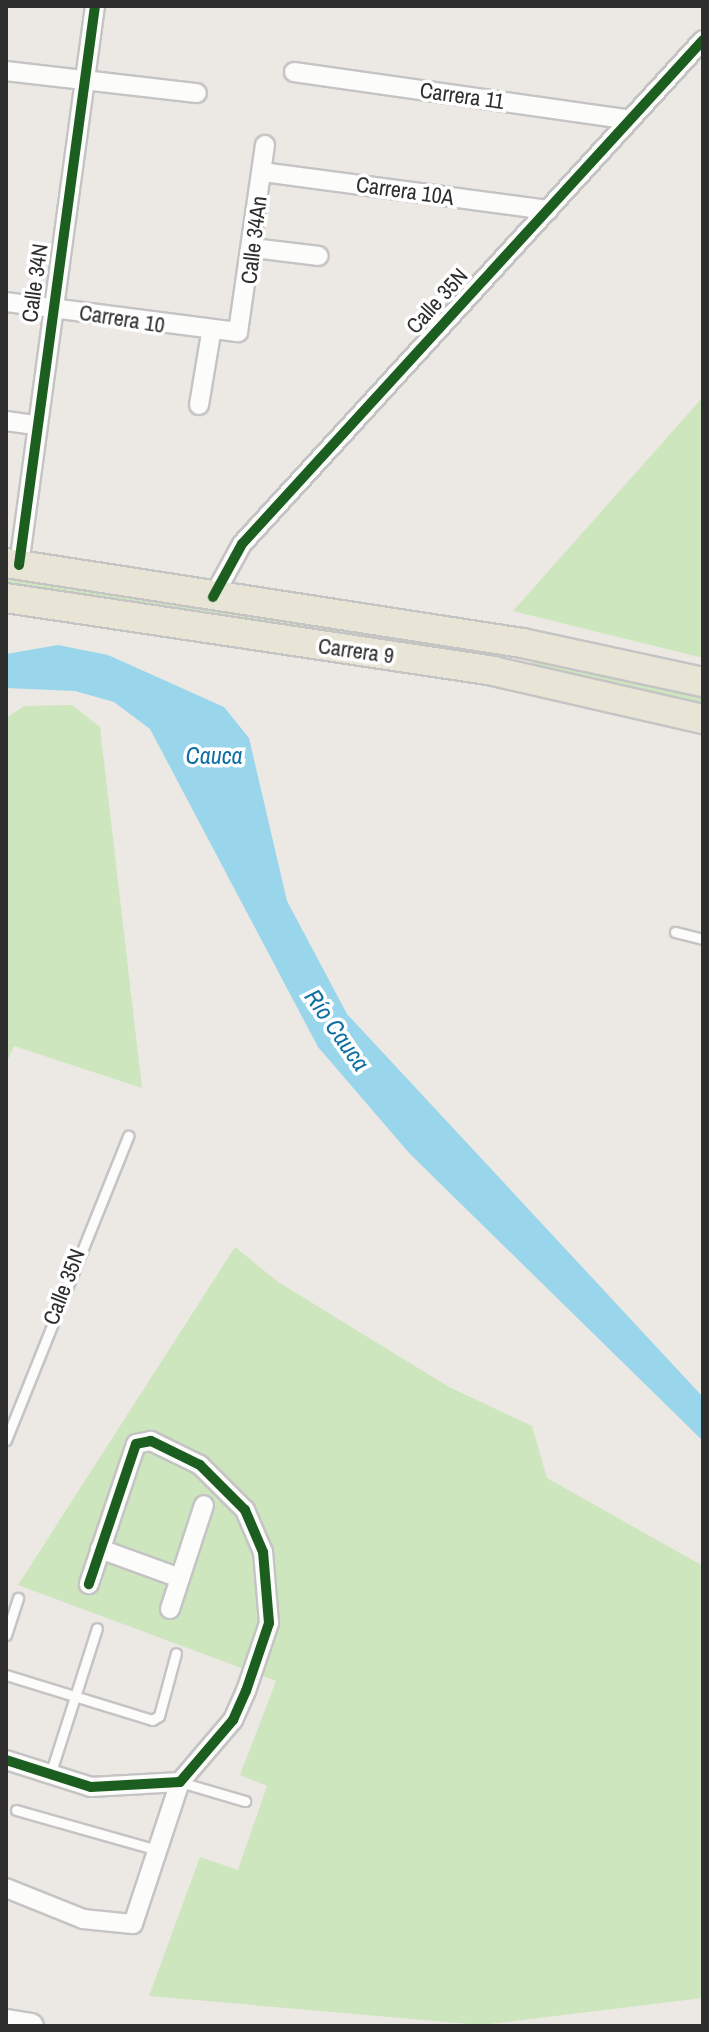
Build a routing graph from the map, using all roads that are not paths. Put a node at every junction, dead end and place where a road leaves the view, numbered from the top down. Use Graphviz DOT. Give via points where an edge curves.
graph roads {
  1 [pos="95,6"];
  2 [pos="703,40"];
  3 [pos="6,71"];
  4 [pos="294,72"];
  5 [pos="84,79"];
  6 [pos="197,93"];
  7 [pos="630,120"];
  8 [pos="265,145"];
  9 [pos="263,172"];
  10 [pos="548,210"];
  11 [pos="253,248"];
  12 [pos="319,256"];
  13 [pos="6,302"];
  14 [pos="51,308"];
  15 [pos="238,332"];
  16 [pos="211,333"];
  17 [pos="199,405"];
  18 [pos="6,421"];
  19 [pos="36,425"];
  20 [pos="12,564"];
  21 [pos="213,597"];
  22 [pos="6,598"];
  23 [pos="522,643"];
  24 [pos="493,671"];
  25 [pos="703,682"];
  26 [pos="703,719"];
  27 [pos="675,932"];
  28 [pos="703,939"];
  29 [pos="128,1136"];
  30 [pos="6,1440"];
  31 [pos="204,1505"];
  32 [pos="100,1549"];
  33 [pos="180,1578"];
  34 [pos="89,1584"];
  35 [pos="18,1598"];
  36 [pos="170,1609"];
  37 [pos="97,1628"];
  38 [pos="6,1635"];
  39 [pos="176,1653"];
  40 [pos="6,1675"];
  41 [pos="78,1698"];
  42 [pos="6,1760"];
  43 [pos="50,1775"];
  44 [pos="180,1782"];
  45 [pos="245,1801"];
  46 [pos="16,1810"];
  47 [pos="157,1850"];
  48 [pos="6,1888"];
  49 [pos="6,2022"];
  50 [pos="31,2026"];
  1 -- 5 [label="street, Calle 34N"];
  2 -- 7 [label="street, Calle 35N"];
  3 -- 5 [label="street"];
  4 -- 7 [label="street, Carrera 11"];
  5 -- 6 [label="street"];
  5 -- 14 [label="street, Calle 34N"];
  7 -- 10 [label="street, Calle 35N"];
  8 -- 9 [label="street, Calle 34An"];
  9 -- 10 [label="street, Carrera 10A"];
  9 -- 11 [label="street, Calle 34An"];
  10 -- 21 [label="street, Calle 35N" via="242,544"];
  11 -- 12 [label="street"];
  11 -- 15 [label="street, Calle 34An"];
  13 -- 14 [label="street, Carrera 10"];
  14 -- 16 [label="street, Carrera 10"];
  14 -- 19 [label="street, Calle 34N"];
  15 -- 16 [label="street, Carrera 10"];
  16 -- 17 [label="street"];
  18 -- 19 [label="street"];
  19 -- 20 [label="street, Calle 34N"];
  20 -- 21 [label="main road, Carrera 9"];
  21 -- 23 [label="main road, Carrera 9"];
  22 -- 24 [label="main road, Carrera 9"];
  23 -- 24 [label="main road" via="517,659"];
  23 -- 25 [label="main road, Carrera 9"];
  24 -- 26 [label="main road, Carrera 9"];
  27 -- 28 [label="lane"];
  29 -- 30 [label="lane, Calle 35N"];
  31 -- 33 [label="street"];
  32 -- 33 [label="street"];
  32 -- 34 [label="street"];
  32 -- 44 [label="street" via="142,1440 212,1475 245,1510 263,1552 269,1623 246,1691 233,1720"];
  33 -- 36 [label="street"];
  35 -- 38 [label="lane"];
  37 -- 41 [label="lane"];
  39 -- 41 [label="lane" via="159,1716 152,1720"];
  40 -- 41 [label="lane"];
  41 -- 43 [label="lane"];
  42 -- 43 [label="street"];
  43 -- 44 [label="street" via="91,1787"];
  44 -- 45 [label="lane"];
  44 -- 47 [label="street"];
  46 -- 47 [label="lane"];
  47 -- 48 [label="street" via="127,1928"];
  49 -- 50 [label="main road"];
}
